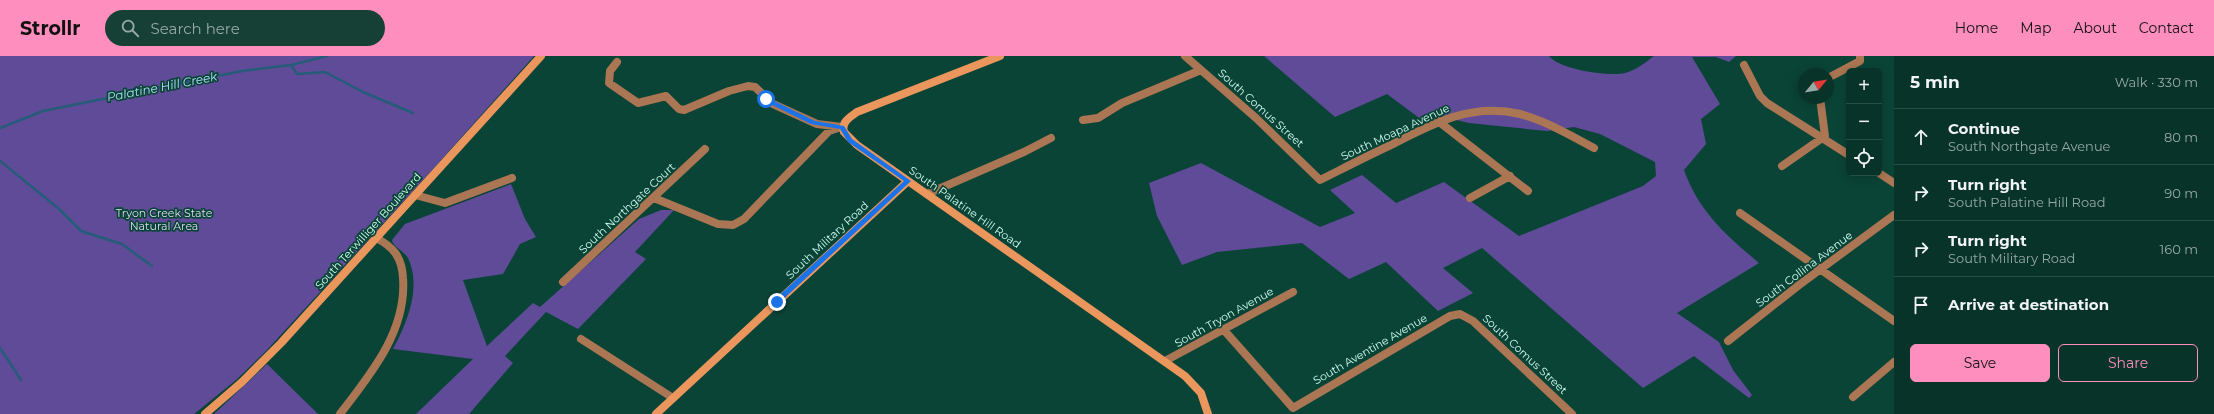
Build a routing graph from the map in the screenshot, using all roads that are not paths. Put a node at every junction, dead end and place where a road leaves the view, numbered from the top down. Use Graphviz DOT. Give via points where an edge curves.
graph roads {
  1 [pos="541,56"];
  2 [pos="1000,56"];
  3 [pos="1184,56"];
  4 [pos="1860,56"];
  5 [pos="617,62"];
  6 [pos="1744,65"];
  7 [pos="1201,70"];
  8 [pos="1834,75"];
  9 [pos="1821,104"];
  10 [pos="1083,120"];
  11 [pos="1438,121"];
  12 [pos="842,127"];
  13 [pos="1051,138"];
  14 [pos="1823,138"];
  15 [pos="1594,148"];
  16 [pos="704,149"];
  17 [pos="1846,153"];
  18 [pos="1782,166"];
  19 [pos="1882,175"];
  20 [pos="1510,176"];
  21 [pos="512,178"];
  22 [pos="1320,180"];
  23 [pos="908,181"];
  24 [pos="1894,183"];
  25 [pos="1528,191"];
  26 [pos="927,194"];
  27 [pos="415,195"];
  28 [pos="654,198"];
  29 [pos="1470,198"];
  30 [pos="1740,212"];
  31 [pos="1894,216"];
  32 [pos="376,238"];
  33 [pos="1821,269"];
  34 [pos="563,282"];
  35 [pos="1293,292"];
  36 [pos="1460,314"];
  37 [pos="1894,321"];
  38 [pos="1223,329"];
  39 [pos="581,339"];
  40 [pos="1728,341"];
  41 [pos="1165,361"];
  42 [pos="1894,362"];
  43 [pos="1853,397"];
  44 [pos="673,398"];
  45 [pos="205,414"];
  46 [pos="340,414"];
  47 [pos="656,414"];
  48 [pos="1208,414"];
  49 [pos="1572,414"];
  1 -- 27 [label="street, South Terwilliger Boulevard"];
  2 -- 12 [label="street" via="858,112 846,120"];
  3 -- 7 [label="street, South Comus Street"];
  4 -- 8 [label="street" via="1860,61"];
  5 -- 12 [label="street" via="610,71 608,81 638,103 666,96 679,109 684,110 724,94 753,87 768,101 817,124"];
  6 -- 14 [label="street" via="1760,96 1767,103"];
  7 -- 10 [label="street" via="1122,103 1112,111 1090,121"];
  7 -- 22 [label="street, South Comus Street" via="1256,118"];
  9 -- 14 [label="street" via="1826,133"];
  11 -- 15 [label="street, South Moapa Avenue" via="1478,111 1512,111 1559,128"];
  11 -- 20 [label="street"];
  11 -- 22 [label="street, South Moapa Avenue"];
  12 -- 23 [label="street, South Palatine Hill Road" via="850,140"];
  12 -- 28 [label="street" via="829,132 744,219 733,224 718,224"];
  13 -- 26 [label="street"];
  14 -- 17 [label="street"];
  14 -- 18 [label="street"];
  16 -- 28 [label="street, South Northgate Court"];
  19 -- 24 [label="street"];
  20 -- 25 [label="street"];
  20 -- 29 [label="street"];
  21 -- 27 [label="street" via="445,203"];
  23 -- 26 [label="street, South Palatine Hill Road"];
  23 -- 44 [label="street, South Military Road"];
  26 -- 41 [label="street, South Palatine Hill Road"];
  27 -- 32 [label="street, South Terwilliger Boulevard"];
  28 -- 34 [label="street, South Northgate Court"];
  30 -- 33 [label="street"];
  31 -- 33 [label="street, South Collina Avenue"];
  32 -- 45 [label="street, South Terwilliger Boulevard" via="276,348"];
  32 -- 46 [label="street" via="391,245 401,262 403,300 394,329 380,357"];
  33 -- 37 [label="street"];
  33 -- 40 [label="street, South Collina Avenue"];
  35 -- 38 [label="street, South Tryon Avenue"];
  36 -- 38 [label="street, South Aventine Avenue" via="1450,316 1293,408"];
  36 -- 49 [label="street, South Comus Street" via="1473,321"];
  38 -- 41 [label="street, South Tryon Avenue"];
  39 -- 44 [label="street"];
  41 -- 48 [label="street, South Palatine Hill Road" via="1195,384 1206,402"];
  42 -- 43 [label="street"];
  44 -- 47 [label="street, South Military Road"];
}
